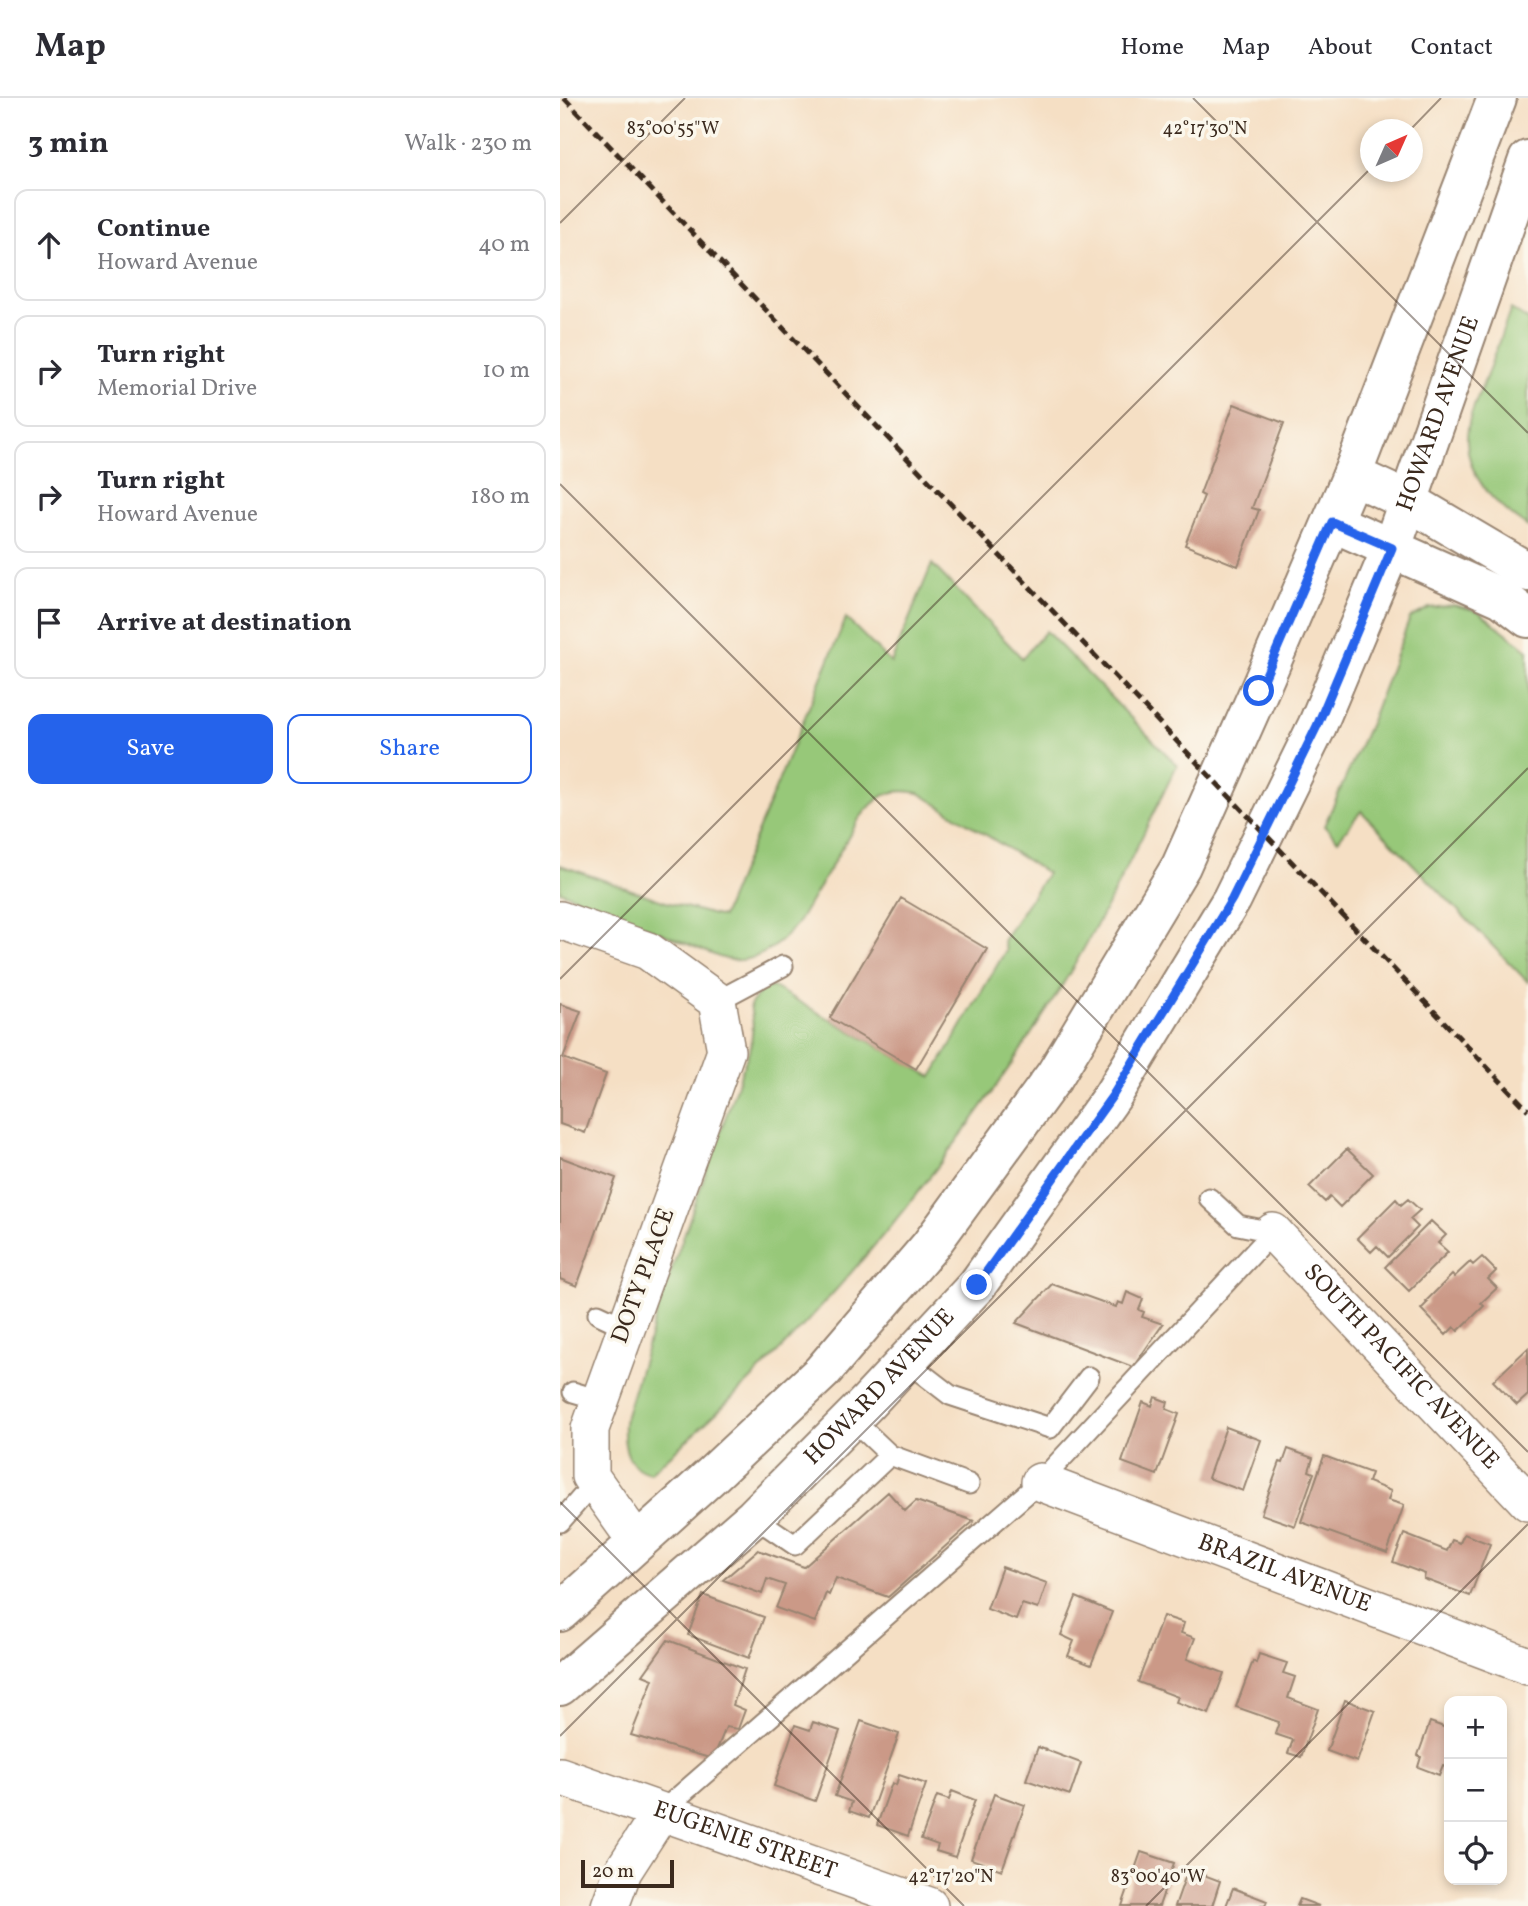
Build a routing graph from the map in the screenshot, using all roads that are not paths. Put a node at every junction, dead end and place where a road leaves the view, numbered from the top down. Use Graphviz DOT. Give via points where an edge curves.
graph roads {
  1 [pos="1497,98"];
  2 [pos="1528,160"];
  3 [pos="1352,475"];
  4 [pos="1408,501"];
  5 [pos="1332,522"];
  6 [pos="1392,548"];
  7 [pos="1528,572"];
  8 [pos="1528,618"];
  9 [pos="560,920"];
  10 [pos="783,966"];
  11 [pos="717,1001"];
  12 [pos="1209,1198"];
  13 [pos="1273,1232"];
  14 [pos="906,1362"];
  15 [pos="1089,1377"];
  16 [pos="852,1419"];
  17 [pos="890,1455"];
  18 [pos="1040,1482"];
  19 [pos="594,1483"];
  20 [pos="969,1484"];
  21 [pos="1528,1502"];
  22 [pos="754,1517"];
  23 [pos="560,1522"];
  24 [pos="637,1542"];
  25 [pos="560,1612"];
  26 [pos="1528,1666"];
  27 [pos="560,1686"];
  28 [pos="560,1776"];
  29 [pos="661,1812"];
  30 [pos="610,1906"];
  31 [pos="929,1906"];
  1 -- 3 [label="main road"];
  2 -- 4 [label="main road, HOWARD AVENUE"];
  3 -- 4 [label="main road"];
  3 -- 5 [label="main road"];
  4 -- 6 [label="main road, HOWARD AVENUE"];
  4 -- 7 [label="main road"];
  5 -- 6 [label="main road"];
  5 -- 24 [label="main road" via="1181,866 1055,1076 930,1246 822,1372"];
  6 -- 8 [label="main road" via="1502,598"];
  6 -- 14 [label="main road, HOWARD AVENUE" via="1317,726 1232,899 1113,1095 977,1285"];
  9 -- 11 [label="street" via="648,951"];
  10 -- 11 [label="lane"];
  11 -- 19 [label="street, DOTY PLACE" via="726,1051 612,1321 587,1396"];
  12 -- 13 [label="lane" via="1238,1225"];
  13 -- 18 [label="lane"];
  13 -- 21 [label="street, SOUTH PACIFIC AVENUE"];
  14 -- 15 [label="lane" via="950,1395 1050,1428"];
  14 -- 16 [label="main road, HOWARD AVENUE"];
  16 -- 17 [label="lane"];
  16 -- 22 [label="main road, HOWARD AVENUE"];
  17 -- 20 [label="lane"];
  17 -- 22 [label="lane" via="795,1545"];
  18 -- 26 [label="street, BRAZIL AVENUE"];
  18 -- 29 [label="lane"];
  19 -- 23 [label="lane"];
  19 -- 24 [label="street, DOTY PLACE"];
  22 -- 27 [label="main road, HOWARD AVENUE"];
  24 -- 25 [label="main road"];
  28 -- 29 [label="street, EUGENIE STREET"];
  29 -- 30 [label="street" via="623,1871"];
  29 -- 31 [label="street, EUGENIE STREET"];
}
